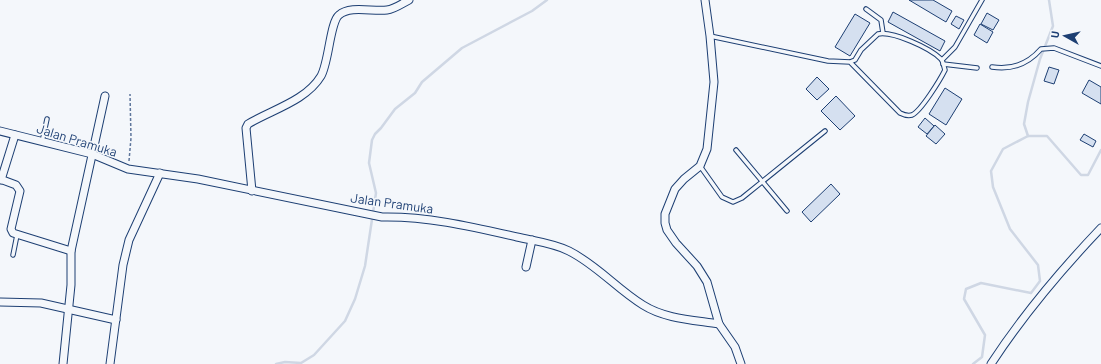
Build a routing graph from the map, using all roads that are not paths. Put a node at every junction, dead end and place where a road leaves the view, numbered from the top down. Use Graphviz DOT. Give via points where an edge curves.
graph roads {
  1 [pos="409,0"];
  2 [pos="705,0"];
  3 [pos="982,0"];
  4 [pos="866,9"];
  5 [pos="883,33"];
  6 [pos="710,36"];
  7 [pos="942,60"];
  8 [pos="850,62"];
  9 [pos="943,64"];
  10 [pos="1101,66"];
  11 [pos="992,67"];
  12 [pos="977,68"];
  13 [pos="105,96"];
  14 [pos="48,119"];
  15 [pos="0,131"];
  16 [pos="825,131"];
  17 [pos="14,135"];
  18 [pos="42,142"];
  19 [pos="736,150"];
  20 [pos="92,154"];
  21 [pos="700,166"];
  22 [pos="160,173"];
  23 [pos="0,180"];
  24 [pos="761,181"];
  25 [pos="252,191"];
  26 [pos="787,211"];
  27 [pos="1101,228"];
  28 [pos="17,235"];
  29 [pos="532,240"];
  30 [pos="71,251"];
  31 [pos="13,255"];
  32 [pos="526,267"];
  33 [pos="0,302"];
  34 [pos="69,308"];
  35 [pos="116,320"];
  36 [pos="719,324"];
  37 [pos="63,364"];
  38 [pos="110,364"];
  39 [pos="741,364"];
  40 [pos="991,364"];
  1 -- 25 [label="street" via="386,10 347,11 337,16 326,62 315,84 279,108 248,124 246,128"];
  2 -- 6 [label="street"];
  3 -- 7 [label="lane" via="956,47"];
  4 -- 5 [label="lane" via="881,20"];
  5 -- 7 [label="lane" via="891,33 922,47"];
  5 -- 8 [label="lane" via="878,34 861,50 855,60"];
  6 -- 8 [label="lane" via="828,61"];
  6 -- 21 [label="street" via="714,82 707,149"];
  7 -- 9 [label="lane"];
  8 -- 9 [label="lane" via="900,113 908,116 915,114 935,87 945,70"];
  9 -- 12 [label="lane"];
  10 -- 11 [label="lane" via="1054,48 1046,48 1034,57 1010,68"];
  13 -- 20 [label="street"];
  14 -- 18 [label="lane"];
  15 -- 17 [label="street, Jalan Pramuka"];
  16 -- 24 [label="lane"];
  17 -- 18 [label="street, Jalan Pramuka"];
  17 -- 23 [label="street"];
  18 -- 20 [label="street, Jalan Pramuka"];
  19 -- 24 [label="lane"];
  20 -- 22 [label="street, Jalan Pramuka" via="128,169"];
  20 -- 30 [label="street"];
  21 -- 24 [label="lane" via="722,197 729,201 738,201"];
  21 -- 36 [label="street" via="675,189 665,214 665,223 676,243 697,266 707,282 712,292"];
  22 -- 25 [label="street, Jalan Pramuka"];
  22 -- 35 [label="street" via="129,240"];
  23 -- 28 [label="street" via="16,185 20,191 11,229"];
  24 -- 26 [label="lane"];
  25 -- 29 [label="street, Jalan Pramuka" via="382,217 408,217"];
  27 -- 40 [label="street" via="1075,255 1014,329"];
  28 -- 30 [label="street"];
  28 -- 31 [label="lane"];
  29 -- 32 [label="street"];
  29 -- 36 [label="street, Jalan Pramuka" via="556,246 585,260 642,304 654,310 670,316"];
  30 -- 34 [label="street"];
  33 -- 34 [label="street" via="41,303"];
  34 -- 35 [label="street"];
  34 -- 37 [label="street"];
  35 -- 38 [label="street"];
  36 -- 39 [label="street" via="735,347"];
}
